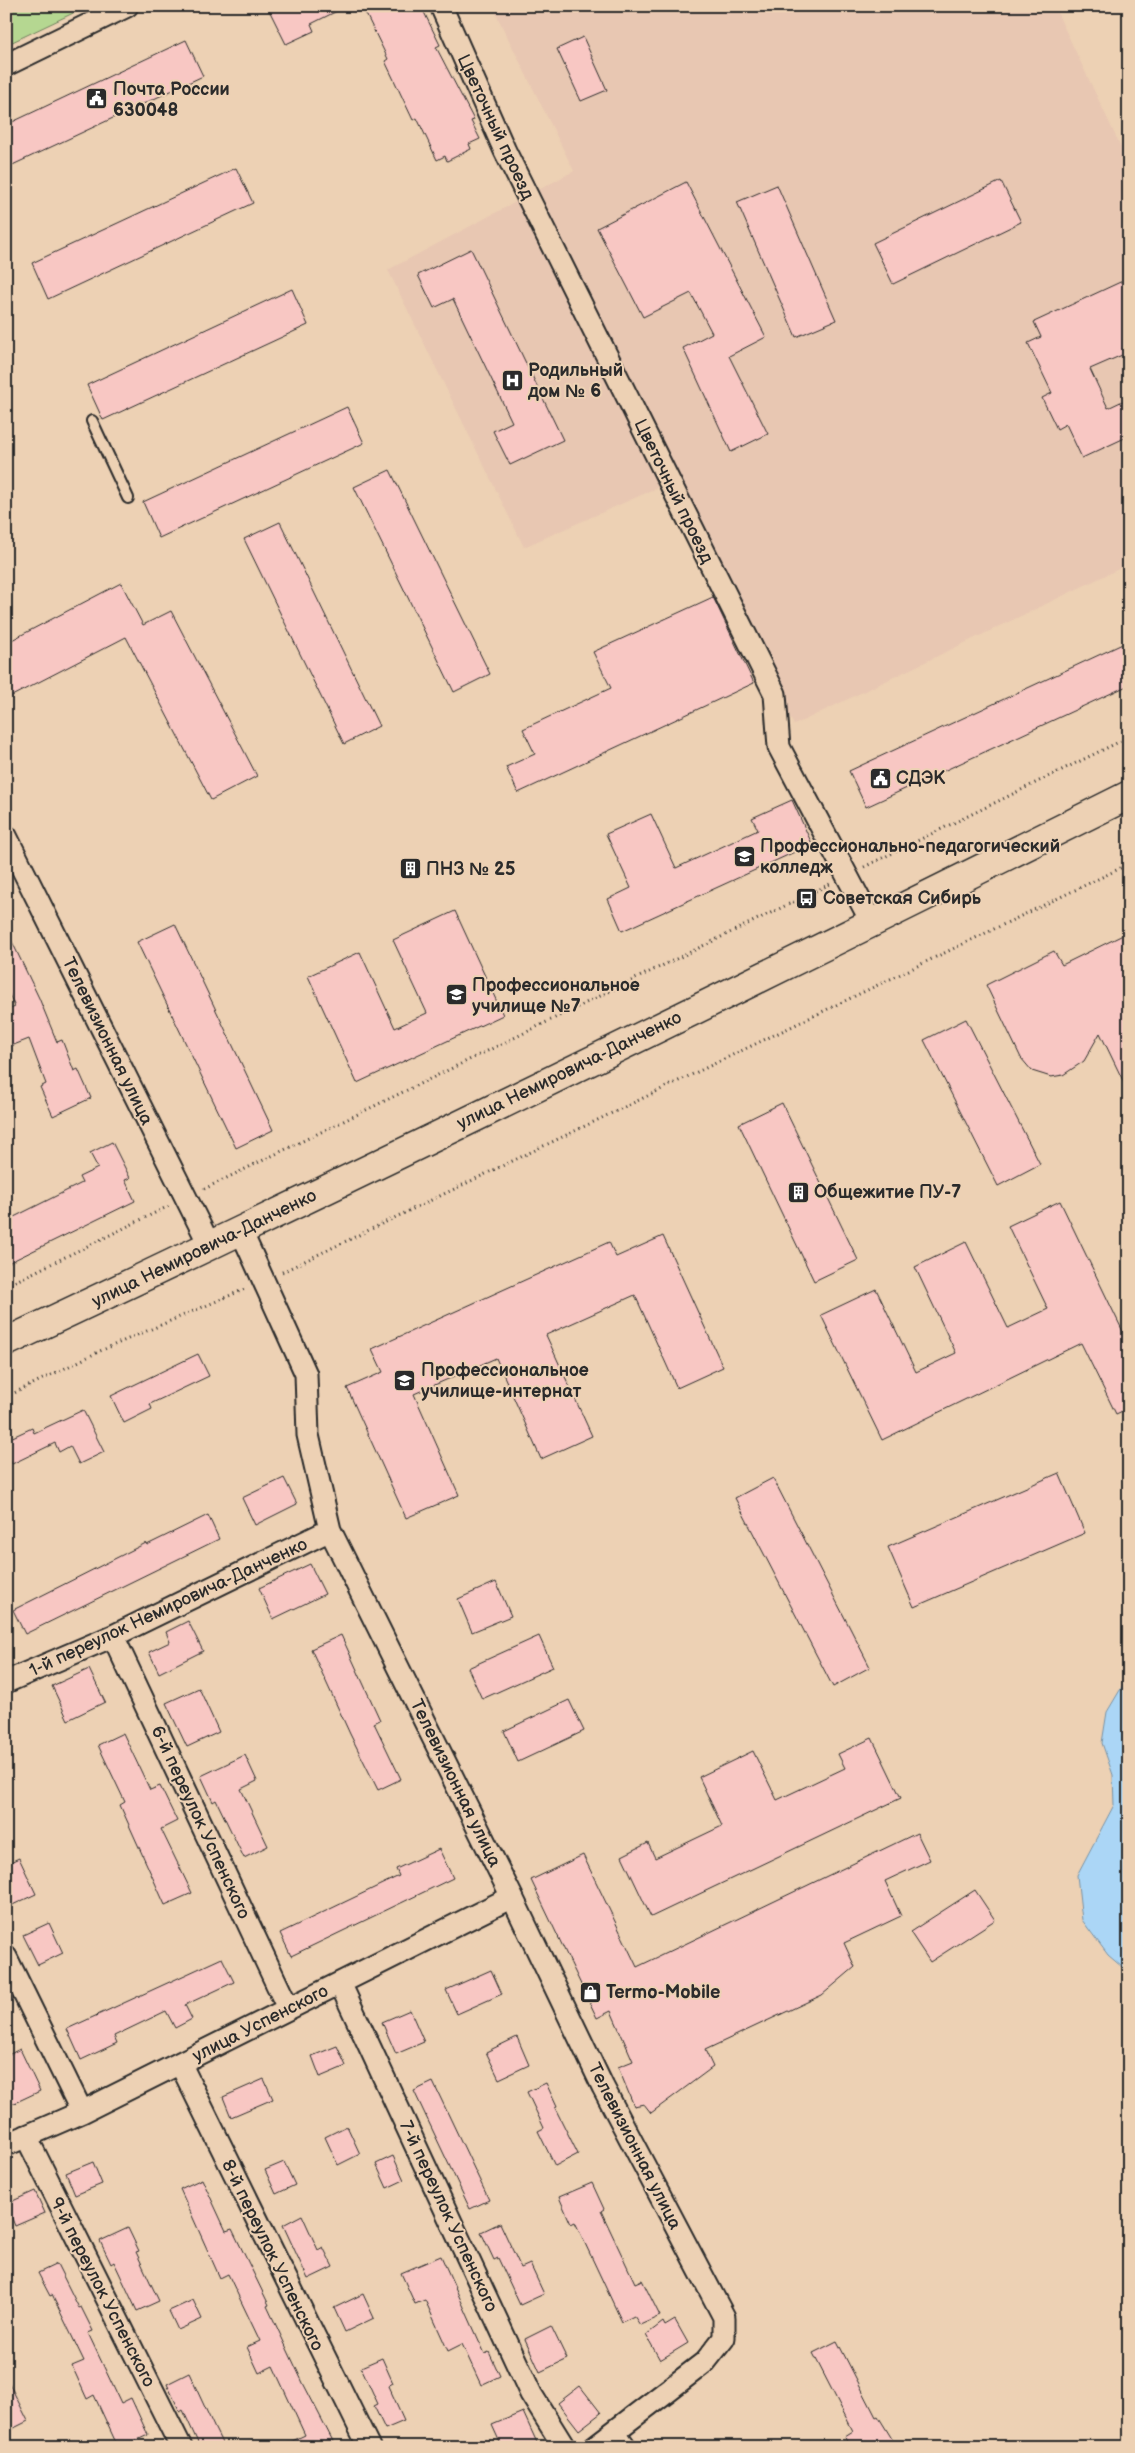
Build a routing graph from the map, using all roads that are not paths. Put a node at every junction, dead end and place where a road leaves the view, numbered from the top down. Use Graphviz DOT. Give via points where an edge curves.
graph roads {
  1 [pos="127,6"];
  2 [pos="441,6"];
  3 [pos="6,65"];
  4 [pos="92,421"];
  5 [pos="128,498"];
  6 [pos="1129,795"];
  7 [pos="6,836"];
  8 [pos="872,923"];
  9 [pos="241,1231"];
  10 [pos="210,1246"];
  11 [pos="6,1342"];
  12 [pos="330,1530"];
  13 [pos="113,1636"];
  14 [pos="6,1682"];
  15 [pos="512,1897"];
  16 [pos="6,1957"];
  17 [pos="340,1983"];
  18 [pos="288,2008"];
  19 [pos="180,2063"];
  20 [pos="82,2112"];
  21 [pos="26,2136"];
  22 [pos="6,2145"];
  23 [pos="619,2429"];
  24 [pos="181,2447"];
  25 [pos="369,2447"];
  26 [pos="564,2447"];
  27 [pos="594,2447"];
  28 [pos="632,2447"];
  1 -- 3 [label="street"];
  2 -- 8 [label="street, Цветочный проезд" via="505,151 775,694 779,747"];
  4 -- 5 [label="lane"];
  6 -- 8 [label="main road, улица Немировича-Данченко"];
  7 -- 10 [label="street, Телевизионная улица"];
  8 -- 9 [label="main road, улица Немировича-Данченко"];
  9 -- 10 [label="main road, улица Немировича-Данченко"];
  9 -- 12 [label="street, Телевизионная улица" via="306,1374 308,1435"];
  10 -- 11 [label="main road, улица Немировича-Данченко"];
  12 -- 13 [label="street, 1-й переулок Немировича-Данченко"];
  12 -- 15 [label="street, Телевизионная улица"];
  13 -- 14 [label="street, 1-й переулок Немировича-Данченко"];
  13 -- 18 [label="street, 6-й переулок Успенского"];
  15 -- 17 [label="street, улица Успенского"];
  15 -- 23 [label="street, Телевизионная улица" via="603,2087 724,2317 724,2338 706,2362"];
  16 -- 20 [label="street"];
  17 -- 18 [label="street, улица Успенского"];
  17 -- 26 [label="street, 7-й переулок Успенского" via="532,2394"];
  18 -- 19 [label="street, улица Успенского"];
  19 -- 20 [label="street, улица Успенского"];
  19 -- 25 [label="street, 8-й переулок Успенского"];
  20 -- 21 [label="street, улица Успенского"];
  21 -- 22 [label="street, улица Успенского"];
  21 -- 24 [label="street, 9-й переулок Успенского"];
  23 -- 27 [label="street"];
  23 -- 28 [label="lane"];
}
